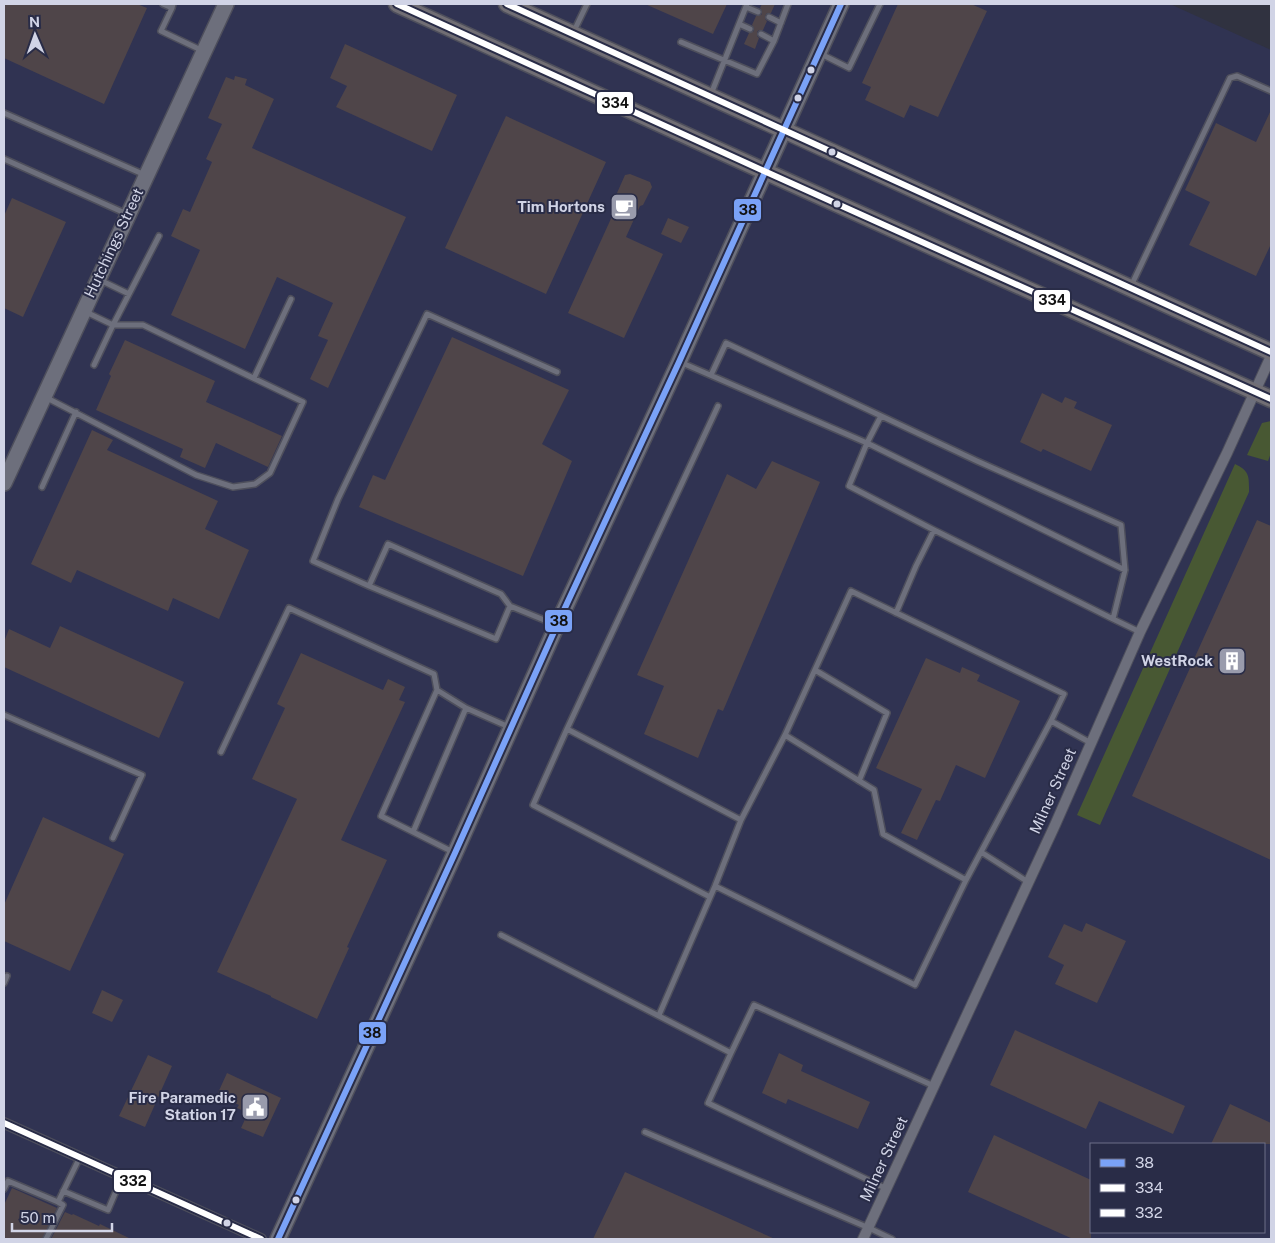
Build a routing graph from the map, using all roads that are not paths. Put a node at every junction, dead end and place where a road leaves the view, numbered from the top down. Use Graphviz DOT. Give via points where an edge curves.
graph roads {
  1 [pos="163,4"];
  2 [pos="226,4"];
  3 [pos="397,4"];
  4 [pos="507,4"];
  5 [pos="587,4"];
  6 [pos="788,4"];
  7 [pos="880,4"];
  8 [pos="747,5"];
  9 [pos="837,5"];
  10 [pos="172,6"];
  11 [pos="758,12"];
  12 [pos="769,17"];
  13 [pos="780,23"];
  14 [pos="740,24"];
  15 [pos="750,29"];
  16 [pos="573,34"];
  17 [pos="761,34"];
  18 [pos="774,41"];
  19 [pos="681,42"];
  20 [pos="203,51"];
  21 [pos="818,53"];
  22 [pos="724,60"];
  23 [pos="1271,91"];
  24 [pos="710,96"];
  25 [pos="4,113"];
  26 [pos="783,130"];
  27 [pos="4,160"];
  28 [pos="764,171"];
  29 [pos="146,176"];
  30 [pos="127,214"];
  31 [pos="159,236"];
  32 [pos="98,279"];
  33 [pos="1130,288"];
  34 [pos="129,294"];
  35 [pos="291,299"];
  36 [pos="83,311"];
  37 [pos="113,325"];
  38 [pos="1271,354"];
  39 [pos="679,362"];
  40 [pos="94,365"];
  41 [pos="557,372"];
  42 [pos="711,375"];
  43 [pos="254,378"];
  44 [pos="1255,392"];
  45 [pos="44,396"];
  46 [pos="1271,399"];
  47 [pos="718,406"];
  48 [pos="76,412"];
  49 [pos="882,416"];
  50 [pos="867,443"];
  51 [pos="4,483"];
  52 [pos="42,487"];
  53 [pos="934,530"];
  54 [pos="1125,570"];
  55 [pos="369,586"];
  56 [pos="510,606"];
  57 [pos="896,613"];
  58 [pos="1113,619"];
  59 [pos="557,625"];
  60 [pos="1140,632"];
  61 [pos="815,670"];
  62 [pos="437,690"];
  63 [pos="466,708"];
  64 [pos="4,715"];
  65 [pos="1051,721"];
  66 [pos="512,728"];
  67 [pos="567,729"];
  68 [pos="785,735"];
  69 [pos="1091,743"];
  70 [pos="221,752"];
  71 [pos="859,781"];
  72 [pos="741,820"];
  73 [pos="414,832"];
  74 [pos="113,838"];
  75 [pos="981,852"];
  76 [pos="455,853"];
  77 [pos="966,880"];
  78 [pos="1028,883"];
  79 [pos="715,886"];
  80 [pos="710,897"];
  81 [pos="501,935"];
  82 [pos="7,976"];
  83 [pos="4,983"];
  84 [pos="658,1015"];
  85 [pos="731,1052"];
  86 [pos="934,1086"];
  87 [pos="4,1123"];
  88 [pos="645,1132"];
  89 [pos="80,1157"];
  90 [pos="122,1177"];
  91 [pos="4,1189"];
  92 [pos="887,1189"];
  93 [pos="63,1191"];
  94 [pos="58,1202"];
  95 [pos="869,1228"];
  96 [pos="46,1239"];
  97 [pos="261,1239"];
  98 [pos="278,1239"];
  99 [pos="864,1239"];
  100 [pos="892,1239"];
  1 -- 10 [label="lane"];
  2 -- 20 [label="street, Hutchings Street"];
  3 -- 28 [label="main road"];
  4 -- 16 [label="main road"];
  5 -- 16 [label="lane"];
  6 -- 13 [label="lane"];
  7 -- 21 [label="lane" via="849,68"];
  8 -- 11 [label="lane"];
  8 -- 14 [label="lane"];
  9 -- 21 [label="street"];
  10 -- 20 [label="lane" via="161,31"];
  12 -- 13 [label="lane"];
  13 -- 18 [label="lane"];
  14 -- 15 [label="lane"];
  14 -- 22 [label="lane"];
  16 -- 24 [label="main road"];
  17 -- 18 [label="lane"];
  18 -- 22 [label="lane" via="757,74"];
  19 -- 22 [label="lane"];
  20 -- 29 [label="street, Hutchings Street"];
  21 -- 26 [label="street"];
  22 -- 24 [label="lane"];
  23 -- 33 [label="lane" via="1237,76 1230,78"];
  24 -- 26 [label="main road"];
  25 -- 29 [label="lane"];
  26 -- 28 [label="street"];
  26 -- 33 [label="main road"];
  27 -- 30 [label="lane"];
  28 -- 39 [label="street"];
  28 -- 44 [label="main road"];
  29 -- 30 [label="street, Hutchings Street"];
  30 -- 32 [label="street, Hutchings Street"];
  31 -- 34 [label="lane"];
  32 -- 34 [label="lane"];
  32 -- 36 [label="street, Hutchings Street"];
  33 -- 38 [label="main road"];
  34 -- 37 [label="lane"];
  35 -- 43 [label="lane"];
  36 -- 37 [label="lane"];
  36 -- 45 [label="street, Hutchings Street"];
  37 -- 40 [label="lane"];
  37 -- 43 [label="lane" via="143,325"];
  38 -- 44 [label="street, Milner Street"];
  39 -- 42 [label="lane"];
  39 -- 59 [label="street"];
  41 -- 55 [label="lane" via="427,314 338,500 313,561"];
  42 -- 49 [label="lane" via="726,343"];
  42 -- 50 [label="lane"];
  43 -- 48 [label="lane" via="303,402 270,473 254,484 233,486 196,475"];
  44 -- 46 [label="main road"];
  44 -- 60 [label="street, Milner Street"];
  45 -- 48 [label="lane"];
  45 -- 51 [label="street, Hutchings Street"];
  47 -- 67 [label="lane"];
  48 -- 52 [label="lane"];
  49 -- 50 [label="lane"];
  49 -- 54 [label="lane" via="1121,525"];
  50 -- 53 [label="lane" via="849,486"];
  50 -- 54 [label="lane"];
  53 -- 57 [label="lane"];
  53 -- 58 [label="lane"];
  54 -- 58 [label="lane"];
  55 -- 56 [label="lane" via="496,639"];
  55 -- 56 [label="lane" via="388,544 501,594"];
  56 -- 59 [label="lane"];
  57 -- 61 [label="lane" via="851,591"];
  57 -- 65 [label="lane" via="1064,694"];
  58 -- 60 [label="lane"];
  59 -- 66 [label="street"];
  60 -- 69 [label="street, Milner Street"];
  61 -- 68 [label="lane"];
  61 -- 71 [label="lane" via="887,713"];
  62 -- 63 [label="lane"];
  62 -- 70 [label="lane" via="434,674 289,608"];
  62 -- 73 [label="lane" via="381,816"];
  63 -- 66 [label="lane"];
  63 -- 73 [label="lane"];
  64 -- 74 [label="lane" via="142,775"];
  65 -- 69 [label="lane"];
  65 -- 75 [label="lane"];
  66 -- 76 [label="street"];
  67 -- 72 [label="lane"];
  67 -- 80 [label="lane" via="533,805"];
  68 -- 71 [label="lane"];
  68 -- 72 [label="lane"];
  69 -- 78 [label="street, Milner Street"];
  71 -- 77 [label="lane" via="874,790 883,834"];
  72 -- 79 [label="lane"];
  73 -- 76 [label="lane"];
  75 -- 77 [label="lane"];
  75 -- 78 [label="lane"];
  76 -- 98 [label="street"];
  77 -- 79 [label="lane" via="915,985"];
  78 -- 86 [label="street, Milner Street"];
  79 -- 80 [label="lane"];
  80 -- 84 [label="lane"];
  81 -- 84 [label="lane"];
  82 -- 83 [label="lane"];
  84 -- 85 [label="lane"];
  85 -- 86 [label="lane" via="754,1006"];
  85 -- 92 [label="lane" via="708,1103"];
  86 -- 92 [label="street, Milner Street"];
  87 -- 89 [label="street"];
  88 -- 95 [label="lane"];
  89 -- 90 [label="street"];
  89 -- 93 [label="lane"];
  90 -- 93 [label="lane" via="108,1210"];
  90 -- 97 [label="street"];
  91 -- 94 [label="lane" via="8,1181"];
  92 -- 95 [label="street, Milner Street"];
  93 -- 94 [label="lane"];
  94 -- 96 [label="lane" via="63,1205"];
  95 -- 99 [label="street, Milner Street"];
  95 -- 100 [label="lane"];
}
